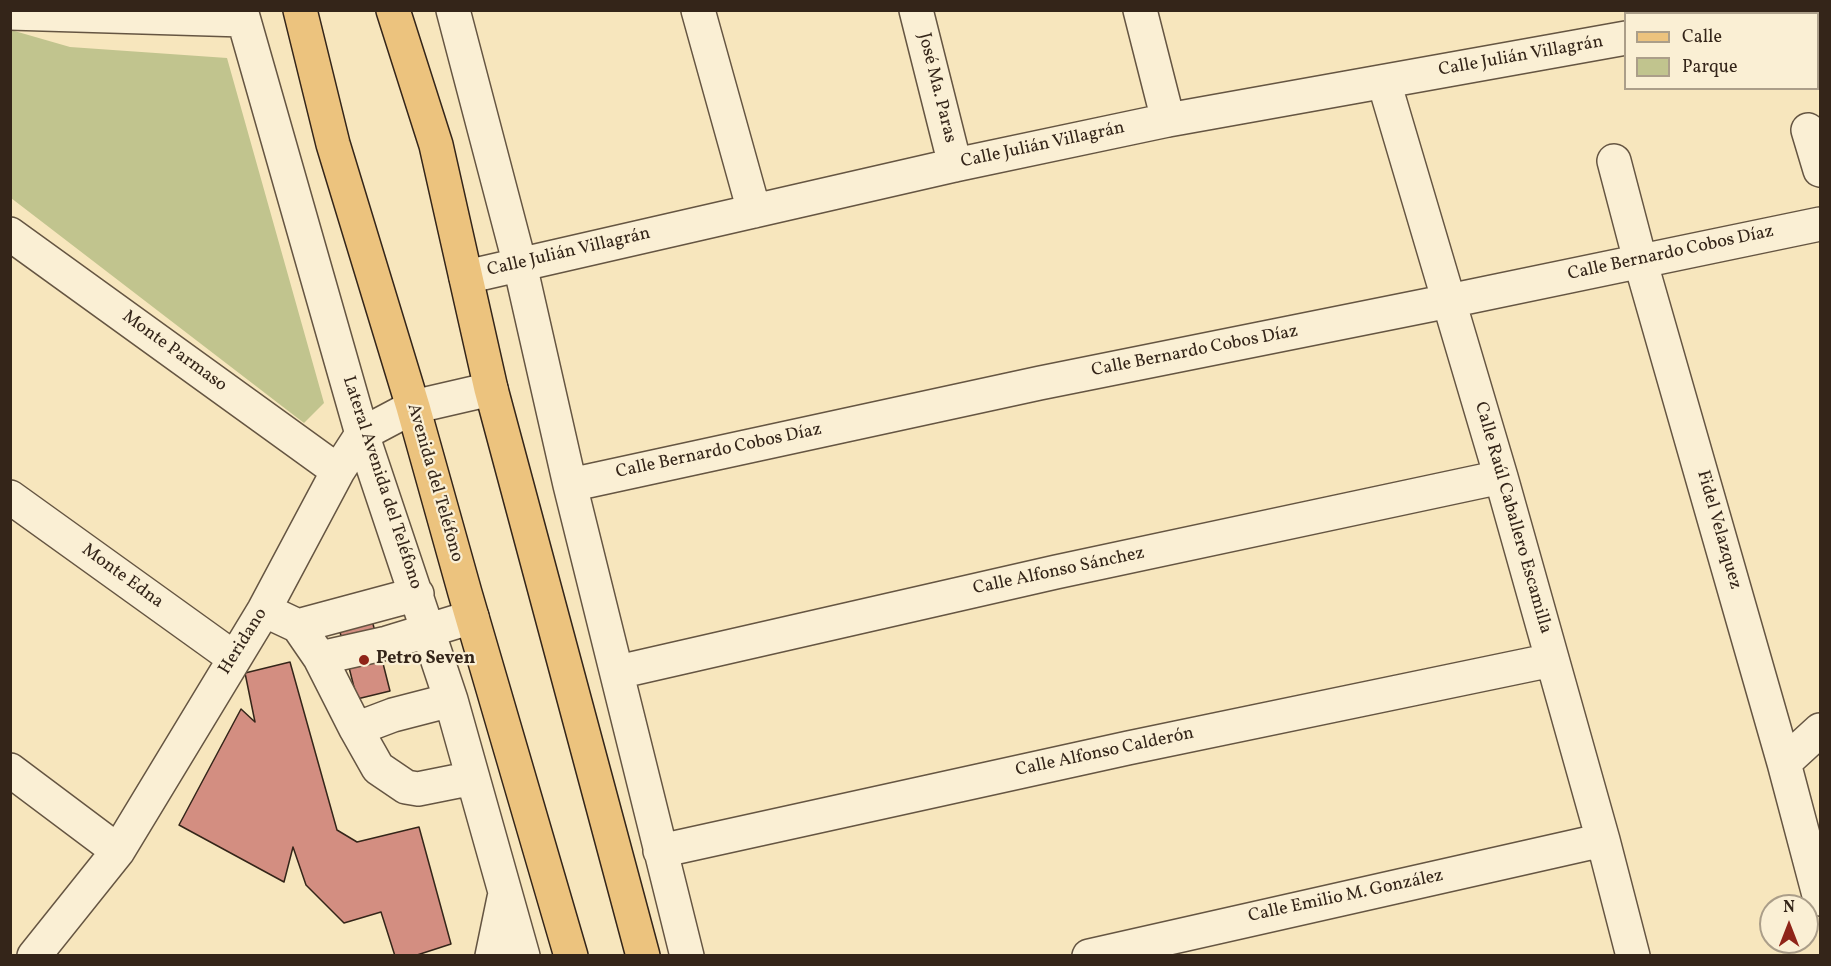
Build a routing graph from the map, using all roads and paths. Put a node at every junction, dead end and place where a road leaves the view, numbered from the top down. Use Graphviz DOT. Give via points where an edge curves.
graph roads {
  1 [pos="300,10"];
  2 [pos="393,10"];
  3 [pos="453,10"];
  4 [pos="698,10"];
  5 [pos="916,10"];
  6 [pos="1140,10"];
  7 [pos="10,13"];
  8 [pos="242,15"];
  9 [pos="1624,38"];
  10 [pos="1384,82"];
  11 [pos="1167,120"];
  12 [pos="1808,130"];
  13 [pos="1614,161"];
  14 [pos="955,165"];
  15 [pos="1821,170"];
  16 [pos="754,211"];
  17 [pos="1821,224"];
  18 [pos="10,234"];
  19 [pos="1640,260"];
  20 [pos="520,265"];
  21 [pos="466,277"];
  22 [pos="1449,301"];
  23 [pos="491,389"];
  24 [pos="413,407"];
  25 [pos="362,434"];
  26 [pos="338,471"];
  27 [pos="1501,477"];
  28 [pos="570,484"];
  29 [pos="10,497"];
  30 [pos="417,594"];
  31 [pos="264,610"];
  32 [pos="472,617"];
  33 [pos="298,626"];
  34 [pos="429,630"];
  35 [pos="234,658"];
  36 [pos="320,658"];
  37 [pos="1552,660"];
  38 [pos="618,672"];
  39 [pos="451,700"];
  40 [pos="356,729"];
  41 [pos="1821,730"];
  42 [pos="1784,763"];
  43 [pos="10,770"];
  44 [pos="473,778"];
  45 [pos="1603,840"];
  46 [pos="118,851"];
  47 [pos="660,851"];
  48 [pos="506,890"];
  49 [pos="1821,899"];
  50 [pos="684,944"];
  51 [pos="641,949"];
  52 [pos="34,956"];
  53 [pos="492,956"];
  54 [pos="523,956"];
  55 [pos="570,956"];
  56 [pos="1089,956"];
  57 [pos="1633,956"];
  1 -- 24 [label="main road, Avenida del Teléfono" via="333,144"];
  2 -- 21 [label="main road" via="435,146"];
  3 -- 20 [label="street"];
  4 -- 16 [label="street"];
  5 -- 14 [label="street, José Ma. Paras"];
  6 -- 11 [label="street"];
  7 -- 8 [label="street"];
  8 -- 25 [label="street, Lateral Avenida del Teléfono"];
  9 -- 10 [label="street, Calle Julián Villagrán"];
  10 -- 11 [label="street, Calle Julián Villagrán"];
  10 -- 22 [label="street, Calle Raúl Caballero Escamilla"];
  11 -- 14 [label="street, Calle Julián Villagrán"];
  12 -- 15 [label="street"];
  13 -- 19 [label="street, Fidel Velazquez"];
  14 -- 16 [label="street, Calle Julián Villagrán"];
  16 -- 20 [label="street, Calle Julián Villagrán"];
  17 -- 19 [label="street, Calle Bernardo Cobos Díaz"];
  18 -- 26 [label="street, Monte Parmaso"];
  19 -- 22 [label="street, Calle Bernardo Cobos Díaz"];
  19 -- 42 [label="street, Fidel Velazquez"];
  20 -- 21 [label="street, Calle Julián Villagrán"];
  20 -- 28 [label="street"];
  21 -- 23 [label="main road"];
  22 -- 27 [label="street, Calle Raúl Caballero Escamilla"];
  22 -- 28 [label="street, Calle Bernardo Cobos Díaz" via="1040,383"];
  23 -- 24 [label="street, Heridano"];
  23 -- 51 [label="main road"];
  24 -- 25 [label="street, Heridano"];
  24 -- 32 [label="main road, Avenida del Teléfono"];
  25 -- 26 [label="street, Heridano"];
  25 -- 30 [label="street, Lateral Avenida del Teléfono"];
  26 -- 31 [label="street, Heridano"];
  27 -- 37 [label="street, Calle Raúl Caballero Escamilla"];
  27 -- 38 [label="street, Calle Alfonso Sánchez" via="1056,572"];
  28 -- 38 [label="street"];
  29 -- 35 [label="street, Monte Edna"];
  30 -- 33 [label="street"];
  30 -- 34 [label="street, Lateral Avenida del Teléfono"];
  31 -- 33 [label="street"];
  31 -- 35 [label="street, Heridano"];
  32 -- 34 [label="street"];
  32 -- 55 [label="main road, Avenida del Teléfono"];
  33 -- 36 [label="street"];
  34 -- 36 [label="street"];
  34 -- 39 [label="street, Lateral Avenida del Teléfono"];
  35 -- 46 [label="street, Heridano"];
  36 -- 40 [label="street"];
  37 -- 45 [label="street, Calle Raúl Caballero Escamilla"];
  37 -- 47 [label="street, Calle Alfonso Calderón"];
  38 -- 47 [label="street"];
  39 -- 40 [label="street"];
  39 -- 44 [label="street, Lateral Avenida del Teléfono"];
  40 -- 44 [label="street" via="378,768 406,787 418,789"];
  41 -- 42 [label="street"];
  42 -- 49 [label="street, Fidel Velazquez"];
  43 -- 46 [label="street"];
  44 -- 48 [label="street, Lateral Avenida del Teléfono"];
  45 -- 56 [label="street, Calle Emilio M. González"];
  45 -- 57 [label="street, Calle Raúl Caballero Escamilla"];
  46 -- 52 [label="street, Heridano"];
  47 -- 50 [label="street"];
  48 -- 53 [label="street"];
  48 -- 54 [label="street, Lateral Avenida del Teléfono"];
  50 -- 51 [label="street"];
}
